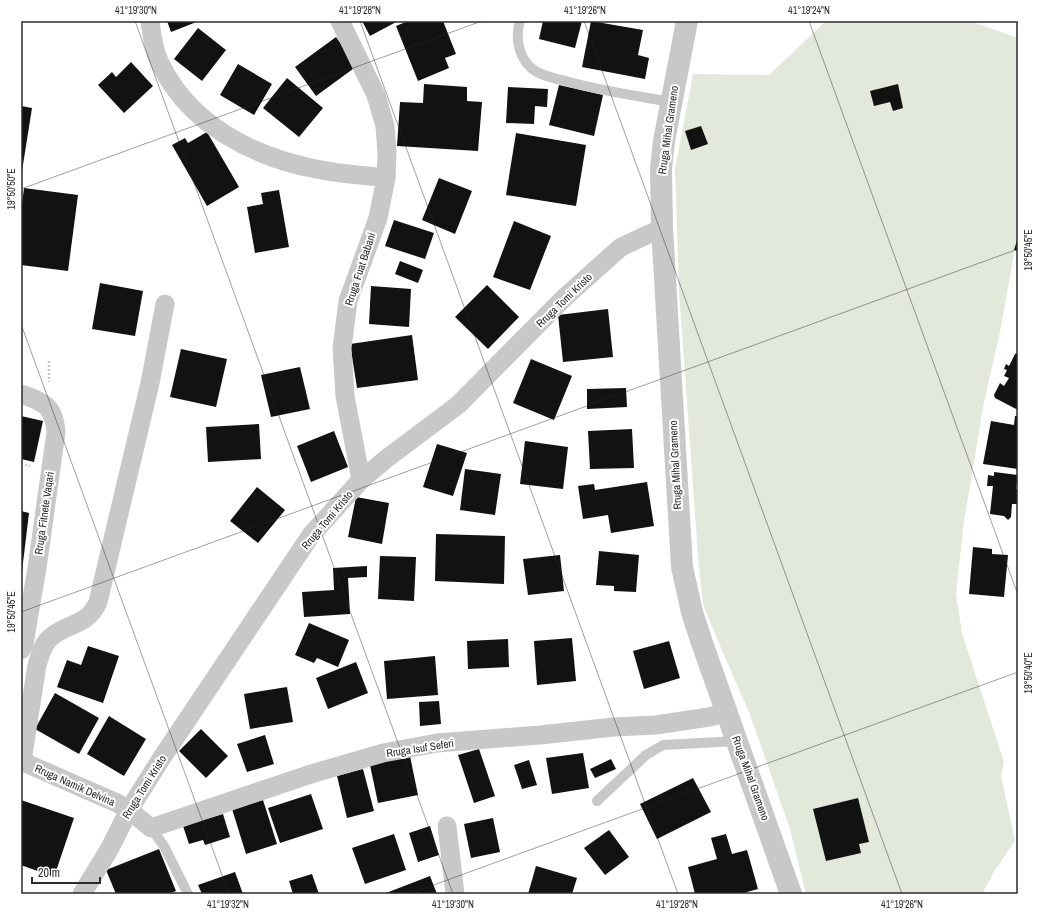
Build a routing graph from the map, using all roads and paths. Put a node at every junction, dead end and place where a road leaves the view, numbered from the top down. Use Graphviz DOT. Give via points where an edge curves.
graph roads {
  1 [pos="150,21"];
  2 [pos="340,21"];
  3 [pos="520,21"];
  4 [pos="687,21"];
  5 [pos="671,102"];
  6 [pos="386,178"];
  7 [pos="662,228"];
  8 [pos="165,304"];
  9 [pos="21,394"];
  10 [pos="361,480"];
  11 [pos="21,650"];
  12 [pos="727,712"];
  13 [pos="738,741"];
  14 [pos="21,761"];
  15 [pos="596,801"];
  16 [pos="129,810"];
  17 [pos="447,826"];
  18 [pos="151,828"];
  19 [pos="82,894"];
  20 [pos="188,894"];
  21 [pos="455,894"];
  22 [pos="790,894"];
  1 -- 6 [label="street" via="160,64 185,102 206,122 255,151 287,162 318,170"];
  2 -- 6 [label="street, Rruga Fuat Babani" via="376,95 385,126"];
  3 -- 5 [label="lane" via="517,39 520,51 536,72 583,86"];
  4 -- 5 [label="street, Rruga Mihal Grameno"];
  5 -- 7 [label="street, Rruga Mihal Grameno" via="660,169"];
  6 -- 10 [label="street, Rruga Fuat Babani" via="378,218 348,301 342,348 346,396"];
  7 -- 10 [label="street, Rruga Tomi Kristo" via="621,247 564,298 458,405"];
  7 -- 12 [label="street, Rruga Mihal Grameno" via="682,567 692,612"];
  8 -- 14 [label="street" via="148,390 98,602 86,618 49,639 41,652"];
  9 -- 11 [label="street, Rruga Fitnete Vaqari" via="46,406 54,416 56,432 35,576"];
  10 -- 16 [label="street, Rruga Tomi Kristo" via="311,535"];
  12 -- 13 [label="street, Rruga Mihal Grameno"];
  12 -- 18 [label="street, Rruga Isuf Seferi" via="708,718 656,725 437,743 383,753 311,774"];
  13 -- 15 [label="lane" via="663,744 646,755"];
  13 -- 22 [label="street, Rruga Mihal Grameno"];
  14 -- 16 [label="street, Rruga Namik Delvina"];
  16 -- 18 [label="street"];
  16 -- 19 [label="street, Rruga Tomi Kristo"];
  17 -- 21 [label="street"];
  18 -- 20 [label="lane" via="164,846"];
}
